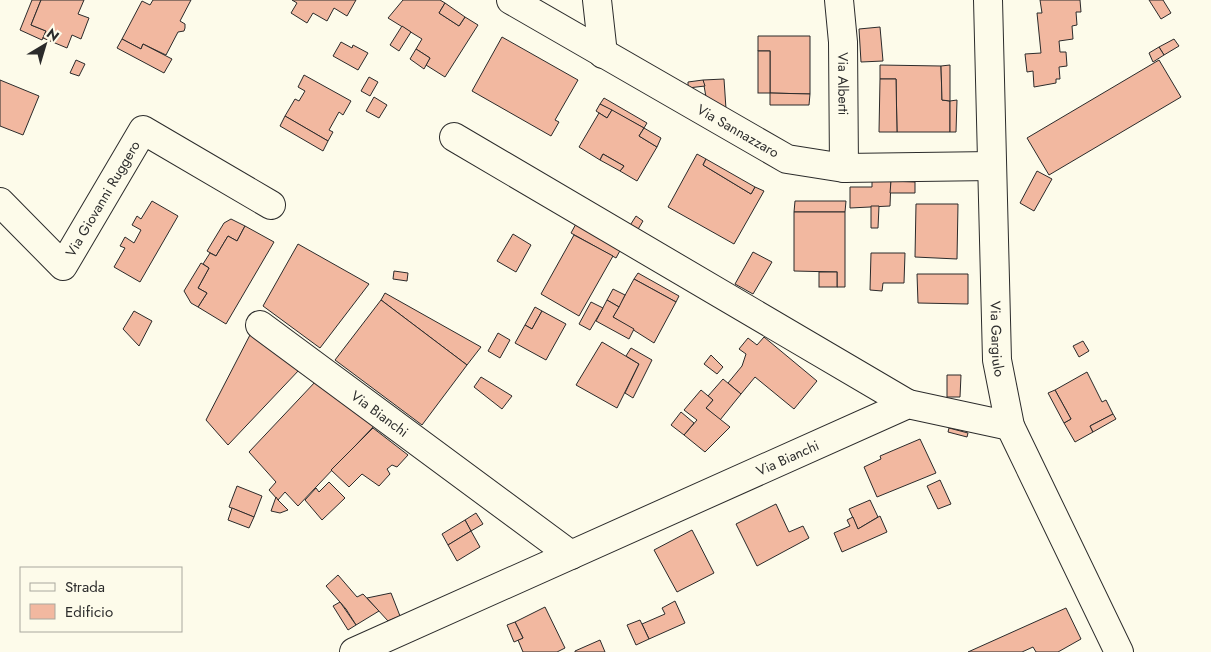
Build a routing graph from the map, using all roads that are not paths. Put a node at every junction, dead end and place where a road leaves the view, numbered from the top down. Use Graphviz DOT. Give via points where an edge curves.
graph roads {
  1 [pos="511,0"];
  2 [pos="597,0"];
  3 [pos="840,0"];
  4 [pos="988,0"];
  5 [pos="603,54"];
  6 [pos="454,137"];
  7 [pos="992,166"];
  8 [pos="844,168"];
  9 [pos="0,202"];
  10 [pos="271,205"];
  11 [pos="260,325"];
  12 [pos="908,404"];
  13 [pos="1010,426"];
  14 [pos="571,555"];
  15 [pos="1110,649"];
  16 [pos="354,652"];
  1 -- 5 [label="street, Via Sannazzaro"];
  2 -- 5 [label="street"];
  3 -- 8 [label="street, Via Alberti"];
  4 -- 7 [label="street, Via Gargiulo"];
  5 -- 8 [label="street, Via Sannazzaro" via="787,159"];
  6 -- 12 [label="street"];
  7 -- 8 [label="street, Via Sannazzaro"];
  7 -- 13 [label="street, Via Gargiulo" via="997,360"];
  9 -- 10 [label="street, Via Giovanni Ruggero" via="63,266 142,130"];
  11 -- 14 [label="street, Via Bianchi"];
  12 -- 13 [label="street"];
  12 -- 14 [label="street, Via Bianchi"];
  13 -- 15 [label="street, Via Gargiulo"];
  14 -- 16 [label="street, Via Bianchi"];
}
